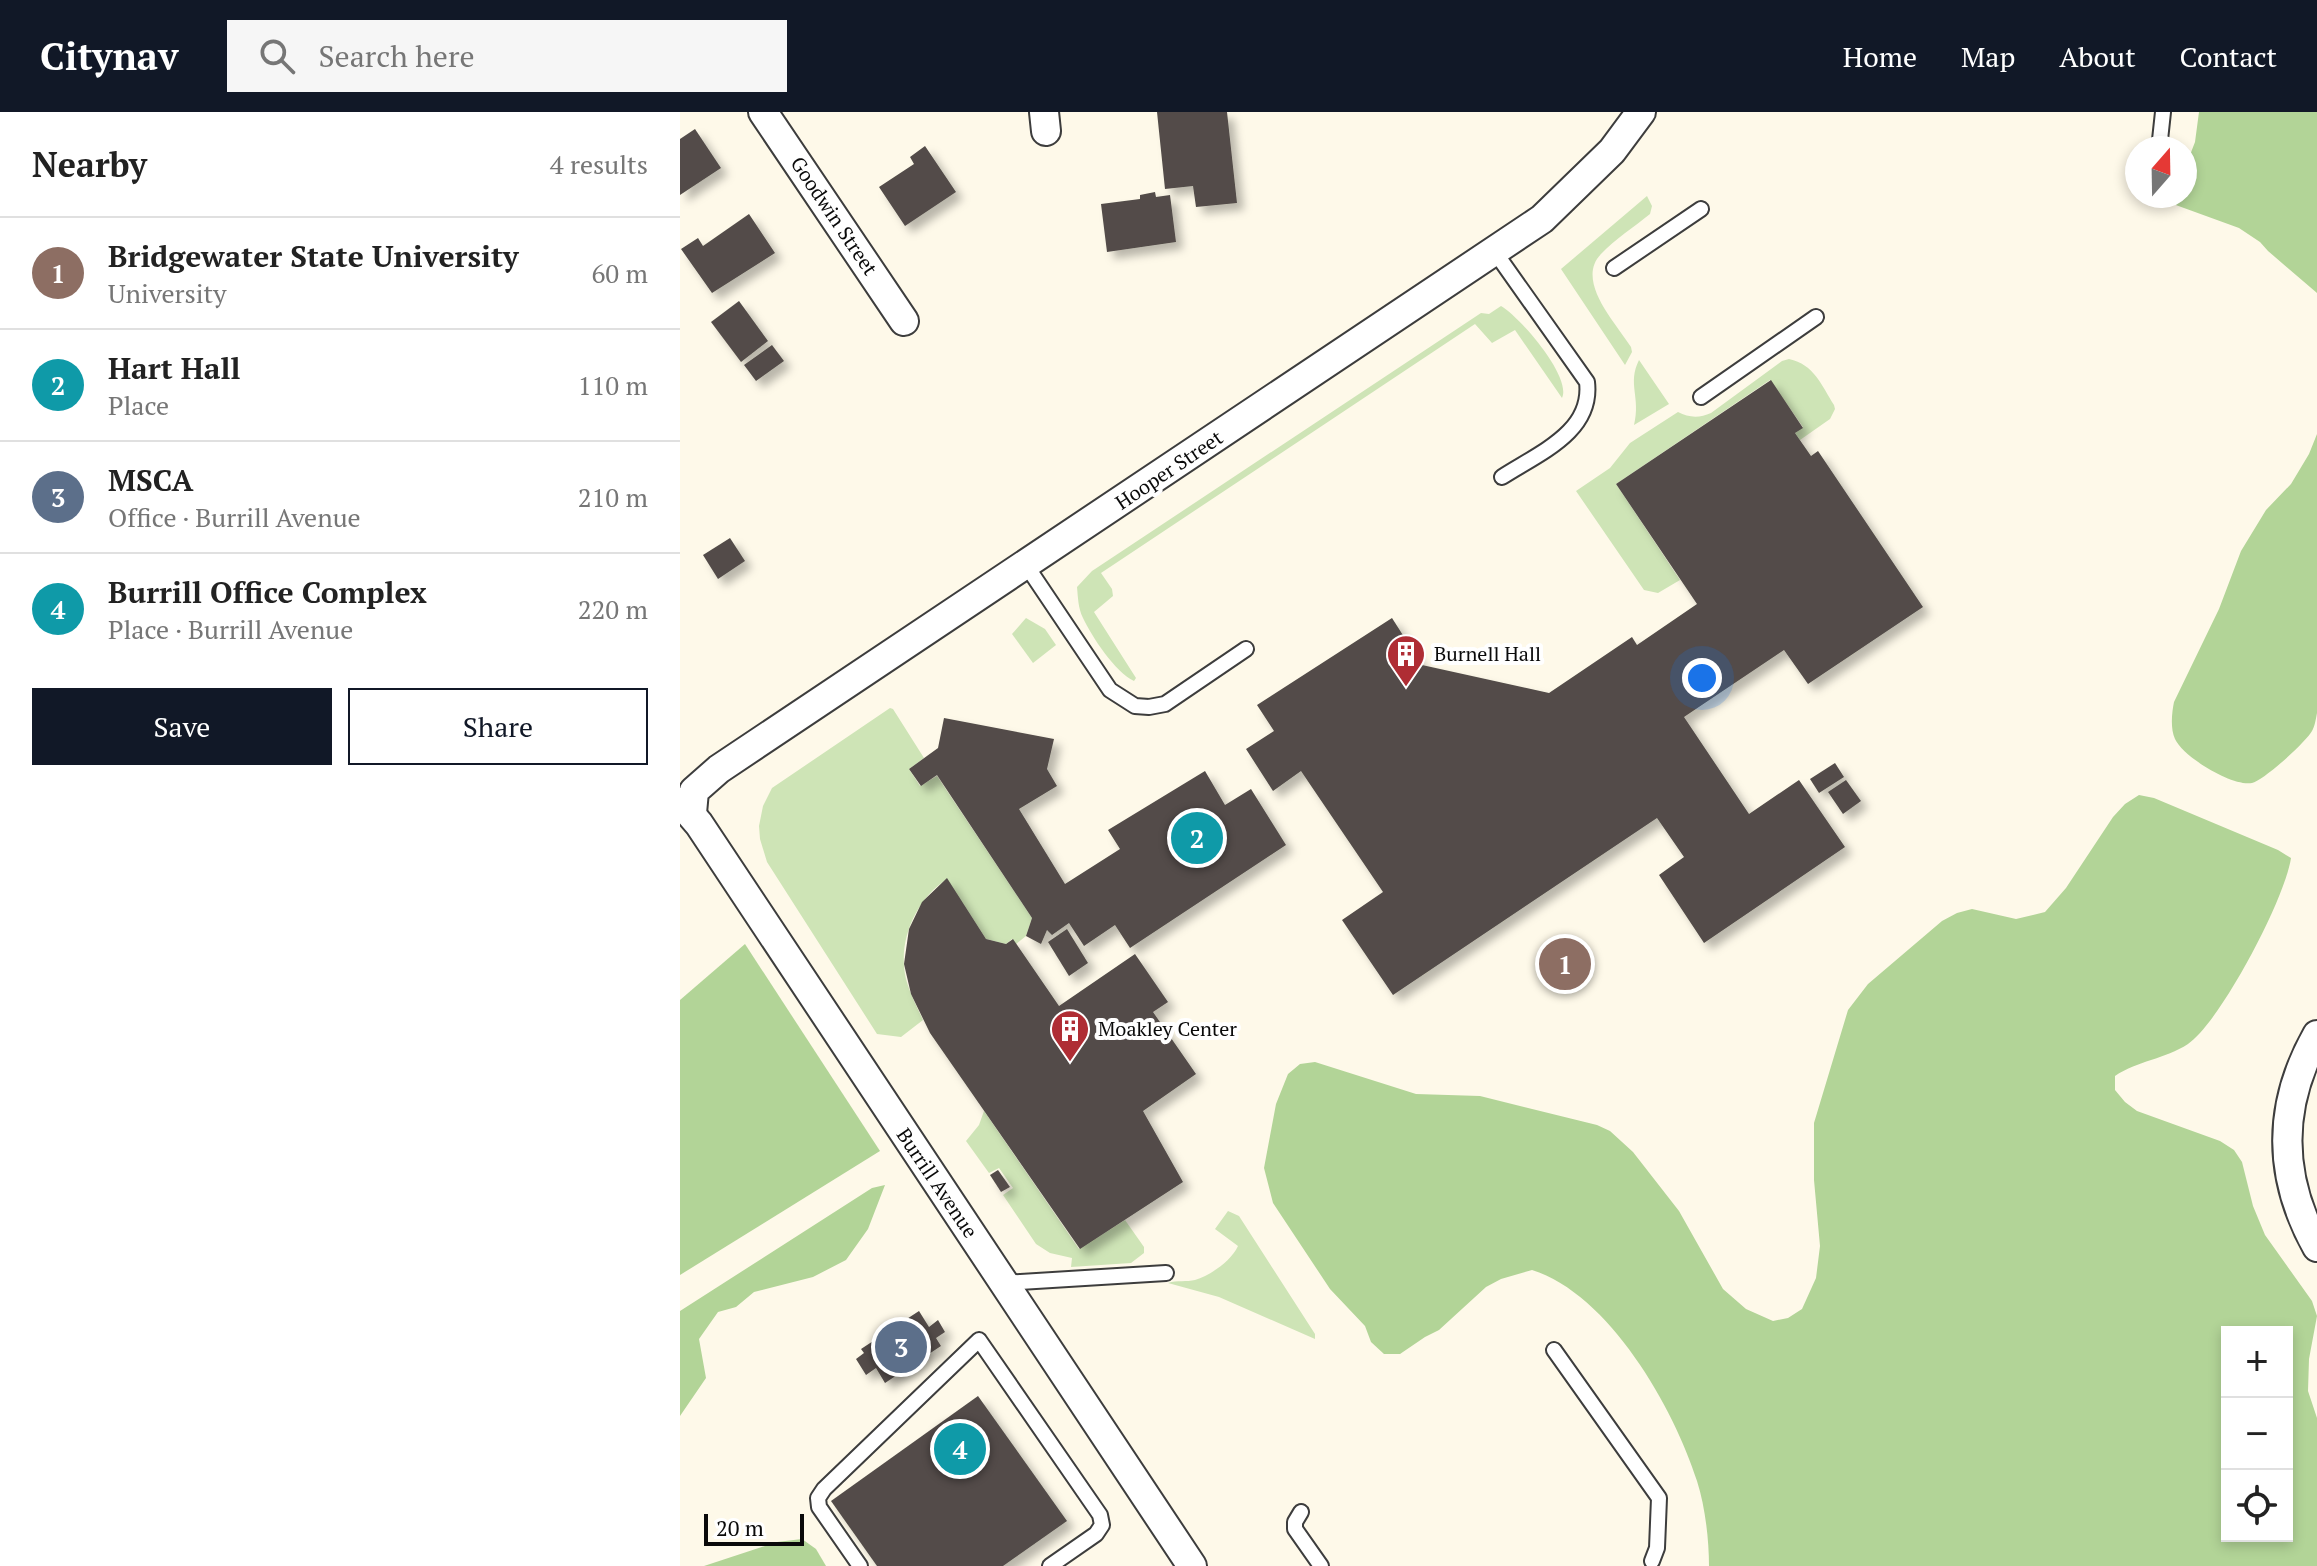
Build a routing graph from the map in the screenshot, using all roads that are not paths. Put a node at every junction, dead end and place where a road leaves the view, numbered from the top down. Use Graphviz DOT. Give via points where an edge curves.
graph roads {
  1 [pos="763,112"];
  2 [pos="1641,112"];
  3 [pos="2163,112"];
  4 [pos="2160,136"];
  5 [pos="1701,209"];
  6 [pos="1495,252"];
  7 [pos="1614,268"];
  8 [pos="1816,317"];
  9 [pos="904,321"];
  10 [pos="1701,397"];
  11 [pos="1502,477"];
  12 [pos="1026,565"];
  13 [pos="1246,649"];
  14 [pos="686,808"];
  15 [pos="2317,1035"];
  16 [pos="2317,1247"];
  17 [pos="1166,1273"];
  18 [pos="1004,1283"];
  19 [pos="1554,1350"];
  20 [pos="1301,1512"];
  21 [pos="1652,1561"];
  22 [pos="860,1566"];
  23 [pos="1050,1566"];
  24 [pos="1192,1566"];
  25 [pos="1321,1566"];
  1 -- 9 [label="street, Goodwin Street"];
  2 -- 6 [label="street, Hooper Street" via="1570,195"];
  3 -- 4 [label="lane"];
  5 -- 7 [label="lane"];
  6 -- 11 [label="lane" via="1587,382 1589,399 1573,429"];
  6 -- 12 [label="street, Hooper Street"];
  8 -- 10 [label="lane"];
  12 -- 13 [label="lane" via="1110,690 1135,706 1165,704"];
  12 -- 14 [label="street, Hooper Street" via="719,769 694,791"];
  14 -- 18 [label="street, Burrill Avenue"];
  15 -- 16 [label="street" via="2295,1086 2287,1139 2295,1198"];
  17 -- 18 [label="lane"];
  18 -- 24 [label="street, Burrill Avenue"];
  19 -- 21 [label="lane" via="1659,1498"];
  20 -- 25 [label="lane" via="1295,1529"];
  22 -- 23 [label="lane" via="818,1498 979,1340 1100,1515 1102,1525 1096,1534"];
}
